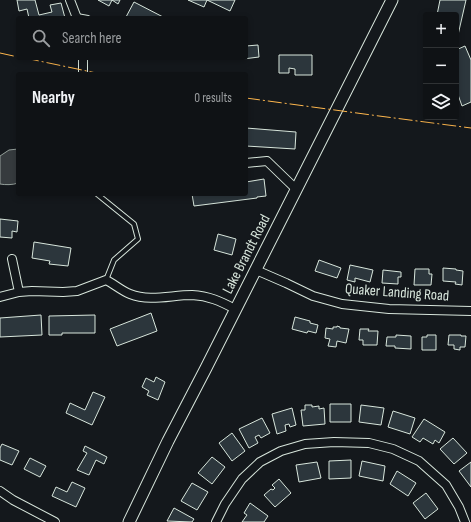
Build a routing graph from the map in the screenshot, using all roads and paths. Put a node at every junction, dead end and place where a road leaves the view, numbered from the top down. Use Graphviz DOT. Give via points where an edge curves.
graph roads {
  1 [pos="70,0"];
  2 [pos="392,0"];
  3 [pos="76,16"];
  4 [pos="83,60"];
  5 [pos="83,72"];
  6 [pos="248,163"];
  7 [pos="296,189"];
  8 [pos="99,196"];
  9 [pos="12,259"];
  10 [pos="256,270"];
  11 [pos="106,280"];
  12 [pos="19,292"];
  13 [pos="0,297"];
  14 [pos="235,309"];
  15 [pos="471,311"];
  16 [pos="0,491"];
  17 [pos="55,522"];
  18 [pos="129,522"];
  19 [pos="216,522"];
  20 [pos="465,522"];
  1 -- 3 [label="street"];
  2 -- 7 [label="street, Lake Brandt Road"];
  4 -- 5 [label="street"];
  6 -- 7 [label="street" via="267,161"];
  7 -- 10 [label="street, Lake Brandt Road"];
  8 -- 11 [label="lane" via="134,224 138,239 114,260"];
  9 -- 12 [label="street"];
  10 -- 14 [label="street, Lake Brandt Road"];
  10 -- 15 [label="street, Quaker Landing Road" via="313,296 342,304"];
  11 -- 12 [label="street" via="77,291"];
  11 -- 14 [label="street" via="130,294 143,297 191,295 220,300"];
  12 -- 13 [label="street"];
  14 -- 18 [label="street, Lake Brandt Road"];
  16 -- 17 [label="street"];
  19 -- 20 [label="street" via="242,478 260,462 281,451 305,444 334,442 369,443 393,449 419,461 446,485"];
}
